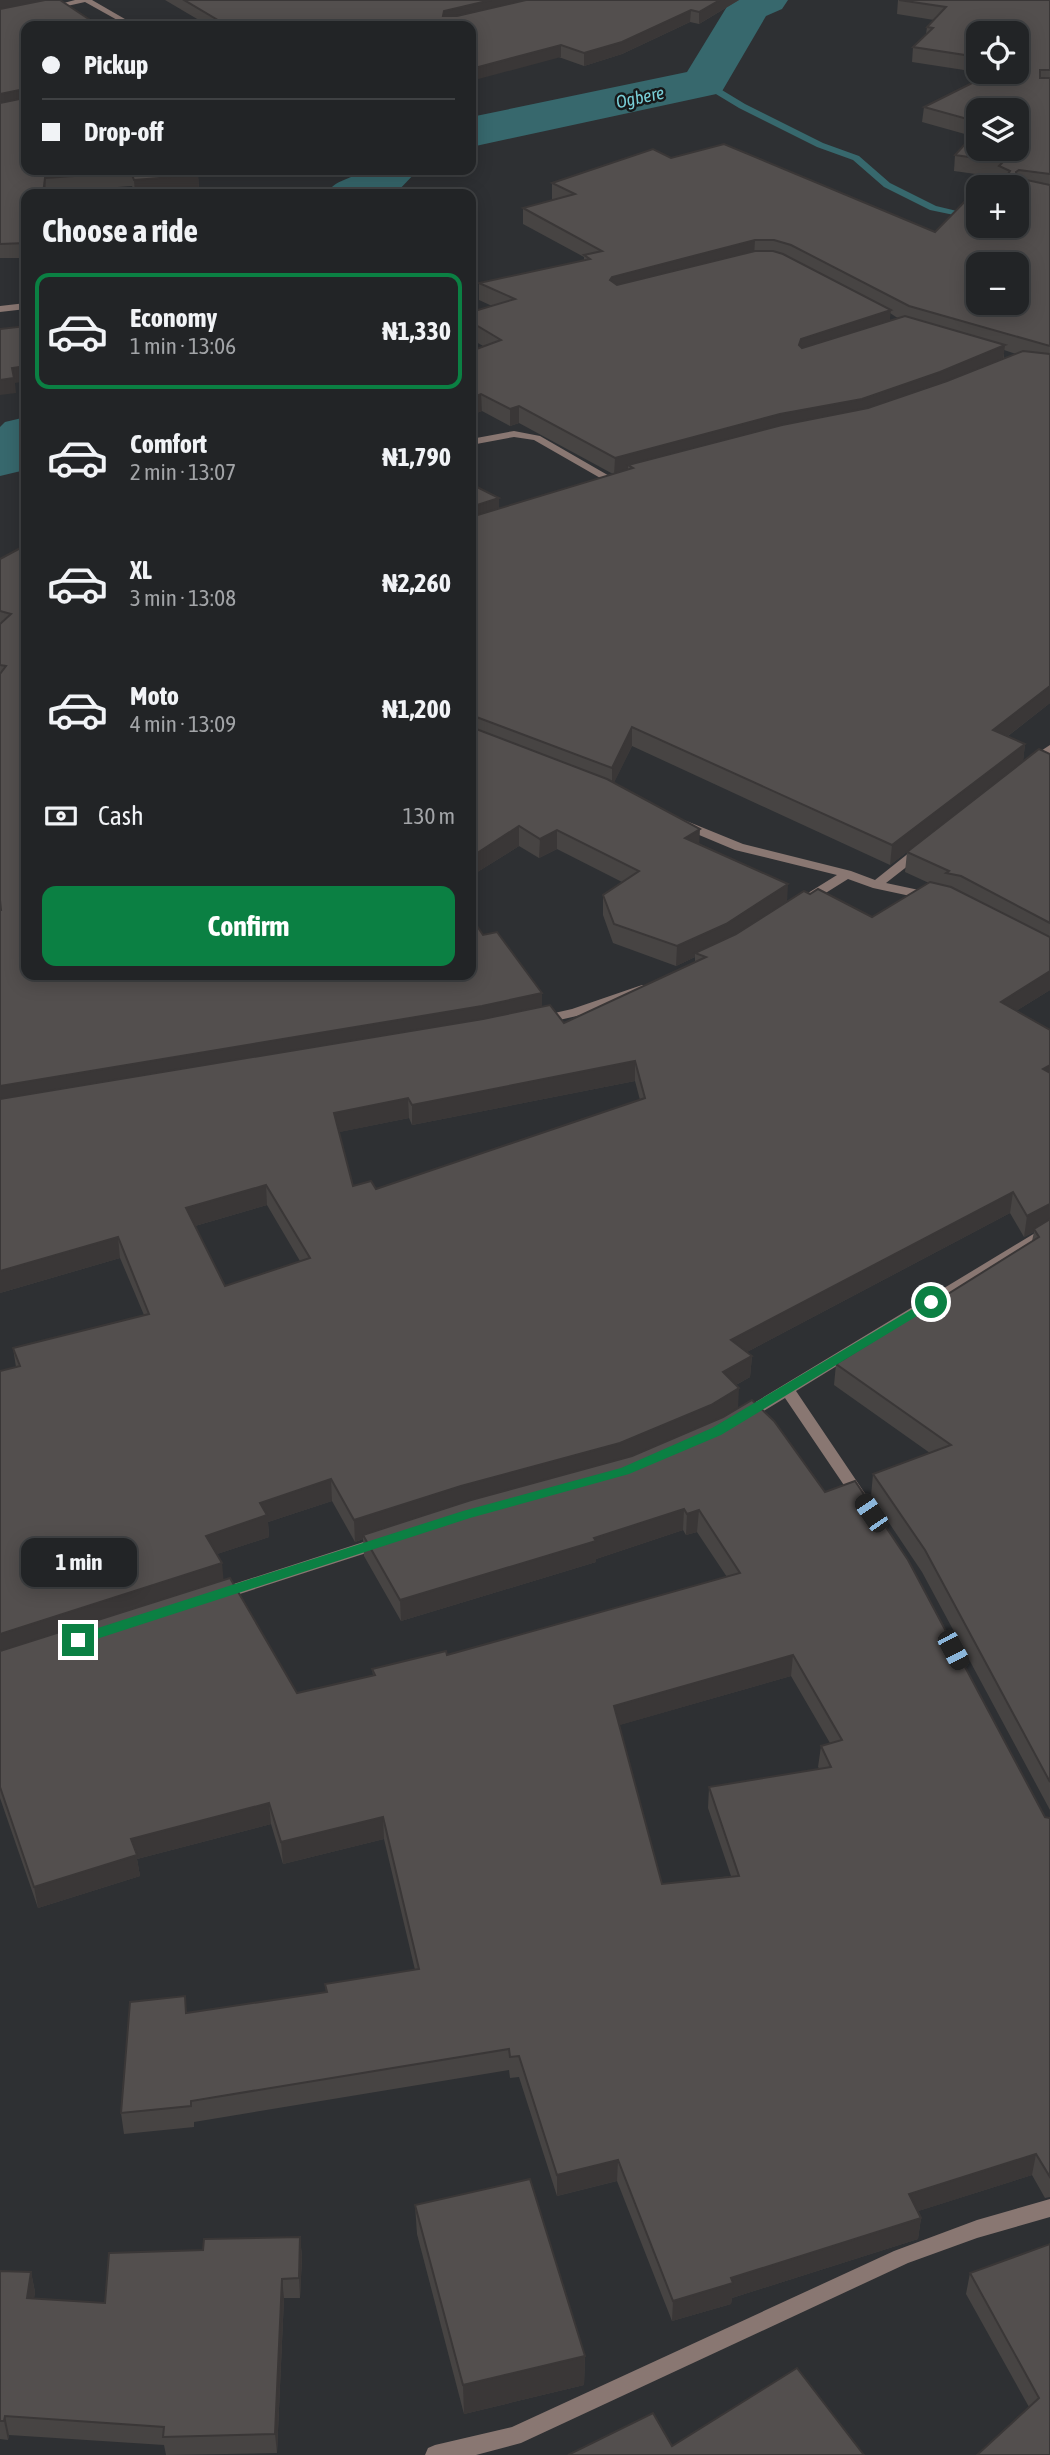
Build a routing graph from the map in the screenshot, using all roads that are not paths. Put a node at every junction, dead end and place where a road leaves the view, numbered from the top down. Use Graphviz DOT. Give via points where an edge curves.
graph roads {
  1 [pos="86,0"];
  2 [pos="37,10"];
  3 [pos="124,21"];
  4 [pos="21,307"];
  5 [pos="0,309"];
  6 [pos="476,441"];
  7 [pos="626,477"];
  8 [pos="613,481"];
  9 [pos="602,485"];
  10 [pos="1050,748"];
  11 [pos="1017,773"];
  12 [pos="677,821"];
  13 [pos="931,842"];
  14 [pos="848,874"];
  15 [pos="877,885"];
  16 [pos="942,899"];
  17 [pos="789,911"];
  18 [pos="659,982"];
  19 [pos="523,1024"];
  20 [pos="1050,1229"];
  21 [pos="788,1390"];
  22 [pos="728,1425"];
  23 [pos="871,1513"];
  24 [pos="403,1535"];
  25 [pos="208,1598"];
  26 [pos="1050,2208"];
  27 [pos="435,2455"];
  1 -- 2 [label="street"];
  1 -- 3 [label="street"];
  4 -- 5 [label="street"];
  6 -- 8 [label="street" via="514,434 537,438"];
  7 -- 8 [label="street"];
  8 -- 9 [label="street"];
  10 -- 11 [label="street"];
  12 -- 14 [label="street" via="738,847"];
  13 -- 15 [label="street"];
  14 -- 15 [label="street"];
  14 -- 17 [label="street"];
  15 -- 16 [label="street"];
  18 -- 19 [label="street" via="576,1013"];
  20 -- 21 [label="street"];
  21 -- 22 [label="street"];
  21 -- 23 [label="street"];
  24 -- 25 [label="street"];
  26 -- 27 [label="street" via="901,2257 513,2435"];
}
